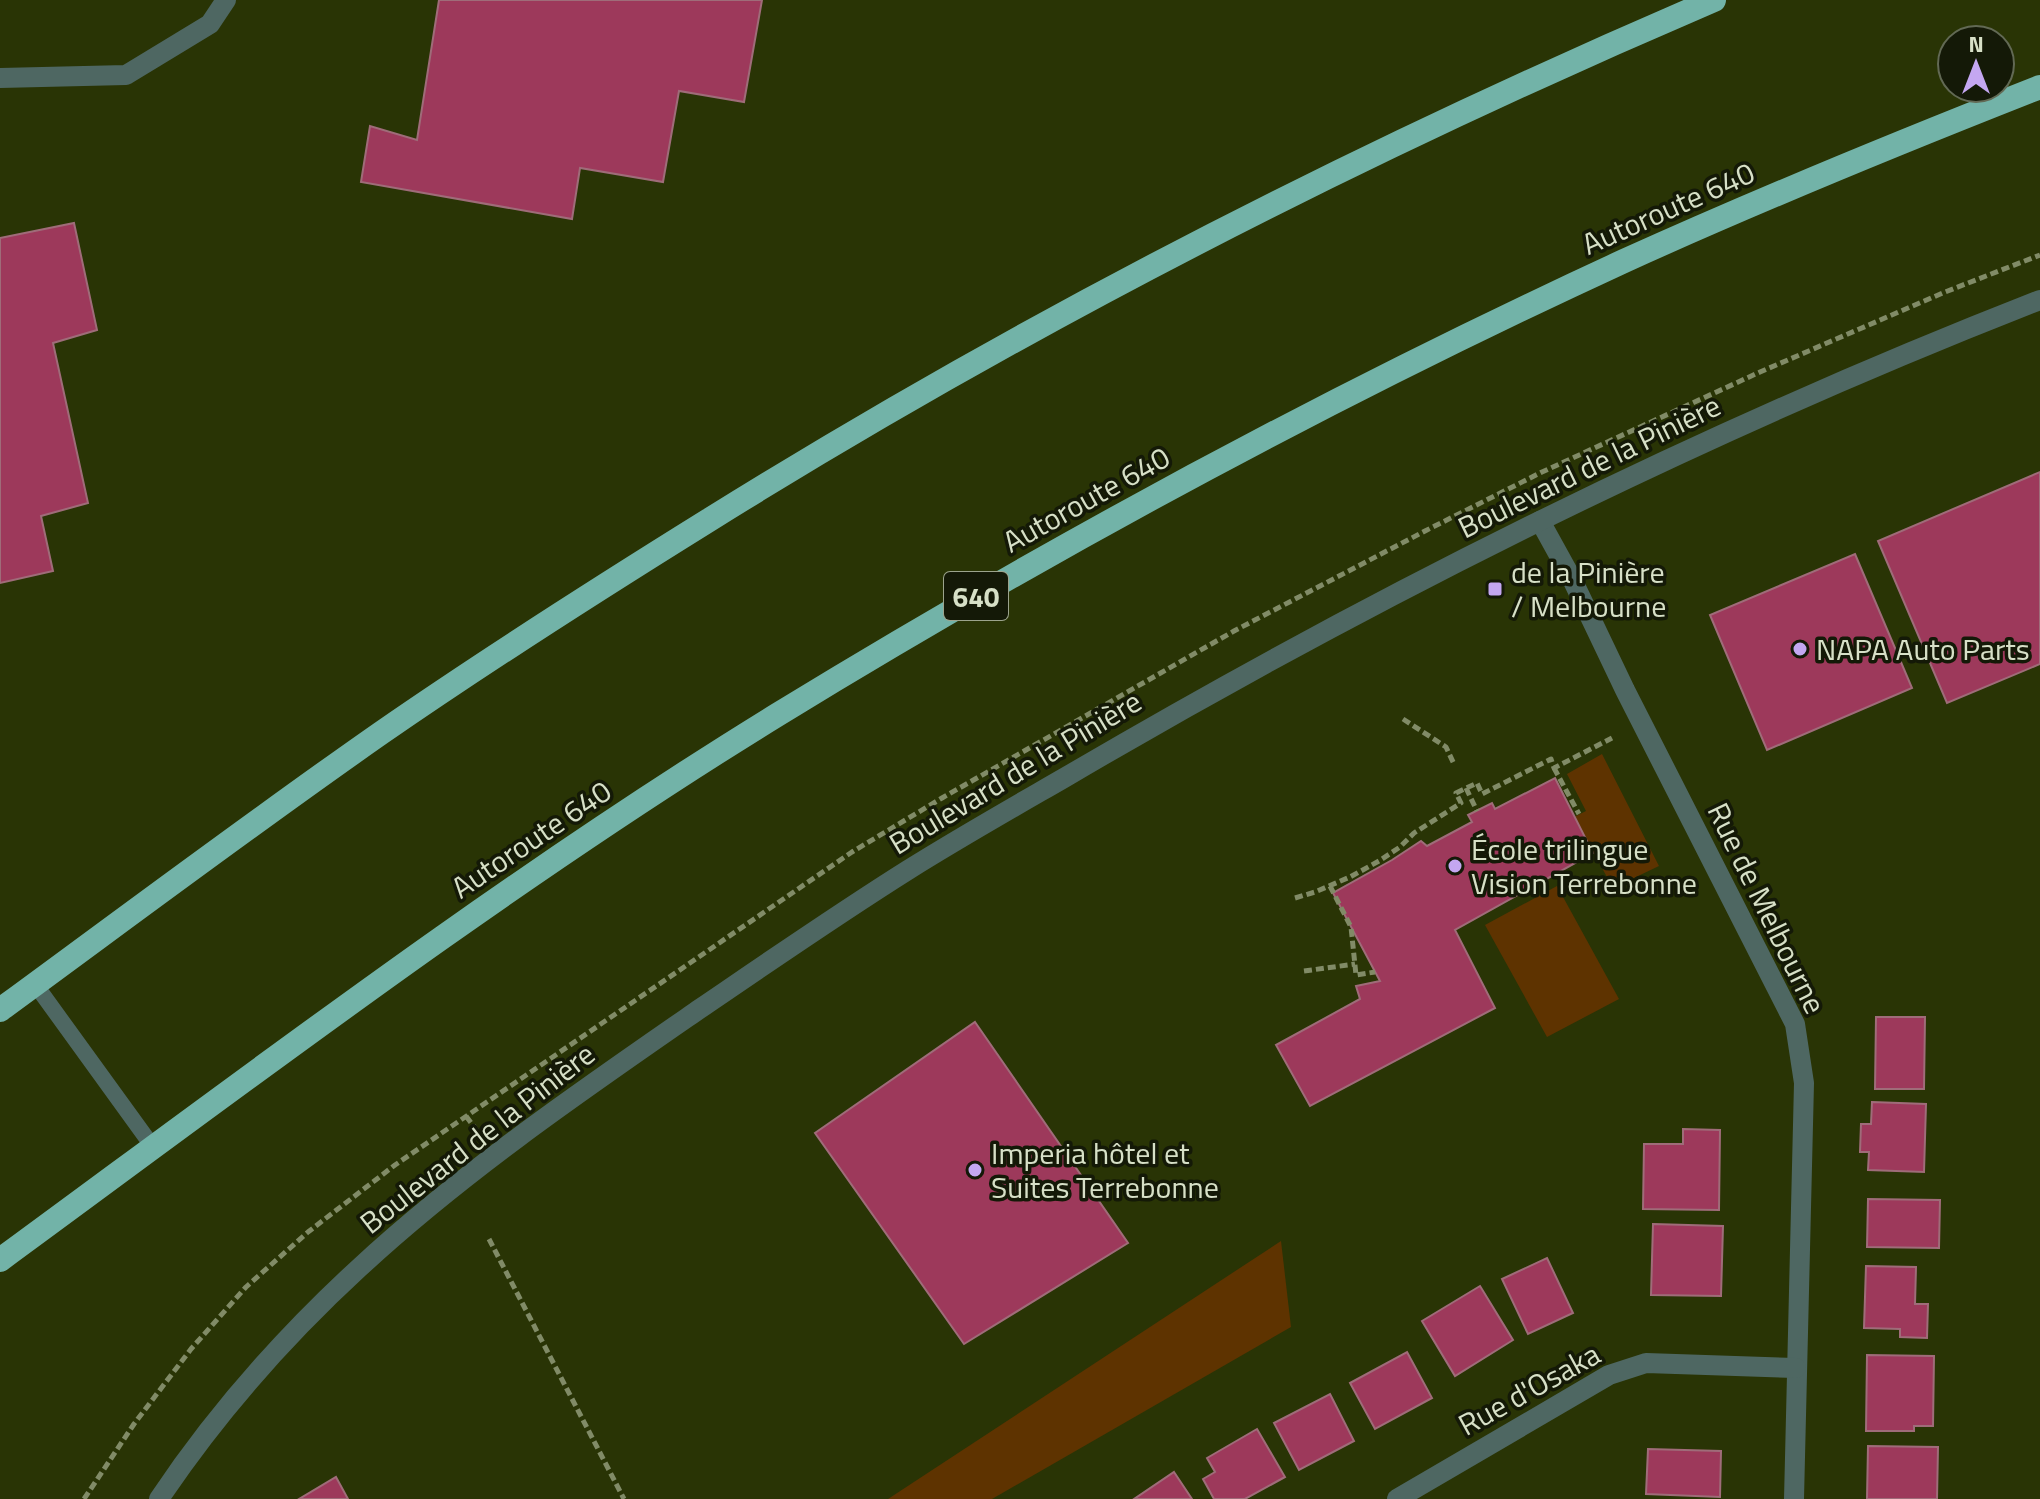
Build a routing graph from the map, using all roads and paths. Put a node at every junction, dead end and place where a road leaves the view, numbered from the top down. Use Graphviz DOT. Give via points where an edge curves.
graph roads {
  1 [pos="226,0"];
  2 [pos="1714,0"];
  3 [pos="0,78"];
  4 [pos="2040,87"];
  5 [pos="2040,300"];
  6 [pos="1542,472"];
  7 [pos="1546,481"];
  8 [pos="1540,521"];
  9 [pos="1403,719"];
  10 [pos="1612,738"];
  11 [pos="1454,764"];
  12 [pos="1554,768"];
  13 [pos="1466,788"];
  14 [pos="1477,811"];
  15 [pos="1579,814"];
  16 [pos="1330,886"];
  17 [pos="1295,898"];
  18 [pos="1355,964"];
  19 [pos="1304,971"];
  20 [pos="1375,972"];
  21 [pos="35,984"];
  22 [pos="0,1010"];
  23 [pos="153,1147"];
  24 [pos="489,1239"];
  25 [pos="0,1260"];
  26 [pos="1796,1368"];
  27 [pos="159,1499"];
  28 [pos="624,1499"];
  29 [pos="1397,1499"];
  30 [pos="1794,1499"];
  1 -- 3 [label="street" via="210,24 126,75"];
  2 -- 21 [label="highway" via="1295,194 907,402 711,518 448,688"];
  4 -- 23 [label="highway, Autoroute 640 / 640" via="1577,283 1119,515 889,647 663,788 353,1000"];
  5 -- 8 [label="street, Boulevard de la Pinière" via="1764,416"];
  6 -- 7 [label="path"];
  8 -- 26 [label="street, Rue de Melbourne" via="1795,1024 1804,1083"];
  8 -- 27 [label="street, Boulevard de la Pinière" via="1209,694 911,868 614,1069 470,1174 345,1281 241,1389"];
  9 -- 11 [label="path" via="1446,747"];
  10 -- 12 [label="path"];
  12 -- 13 [label="path" via="1551,759 1482,794 1477,783"];
  12 -- 15 [label="path"];
  13 -- 14 [label="path"];
  13 -- 16 [label="path" via="1456,793 1461,803 1400,847"];
  16 -- 17 [label="path"];
  16 -- 18 [label="path" via="1351,927"];
  18 -- 19 [label="path"];
  18 -- 20 [label="path" via="1356,975"];
  21 -- 22 [label="highway"];
  21 -- 23 [label="lane"];
  23 -- 25 [label="highway, Autoroute 640 / 640"];
  24 -- 28 [label="path"];
  26 -- 29 [label="street, Rue d'Osaka" via="1646,1363 1609,1375"];
  26 -- 30 [label="street, Rue de Melbourne"];
}
